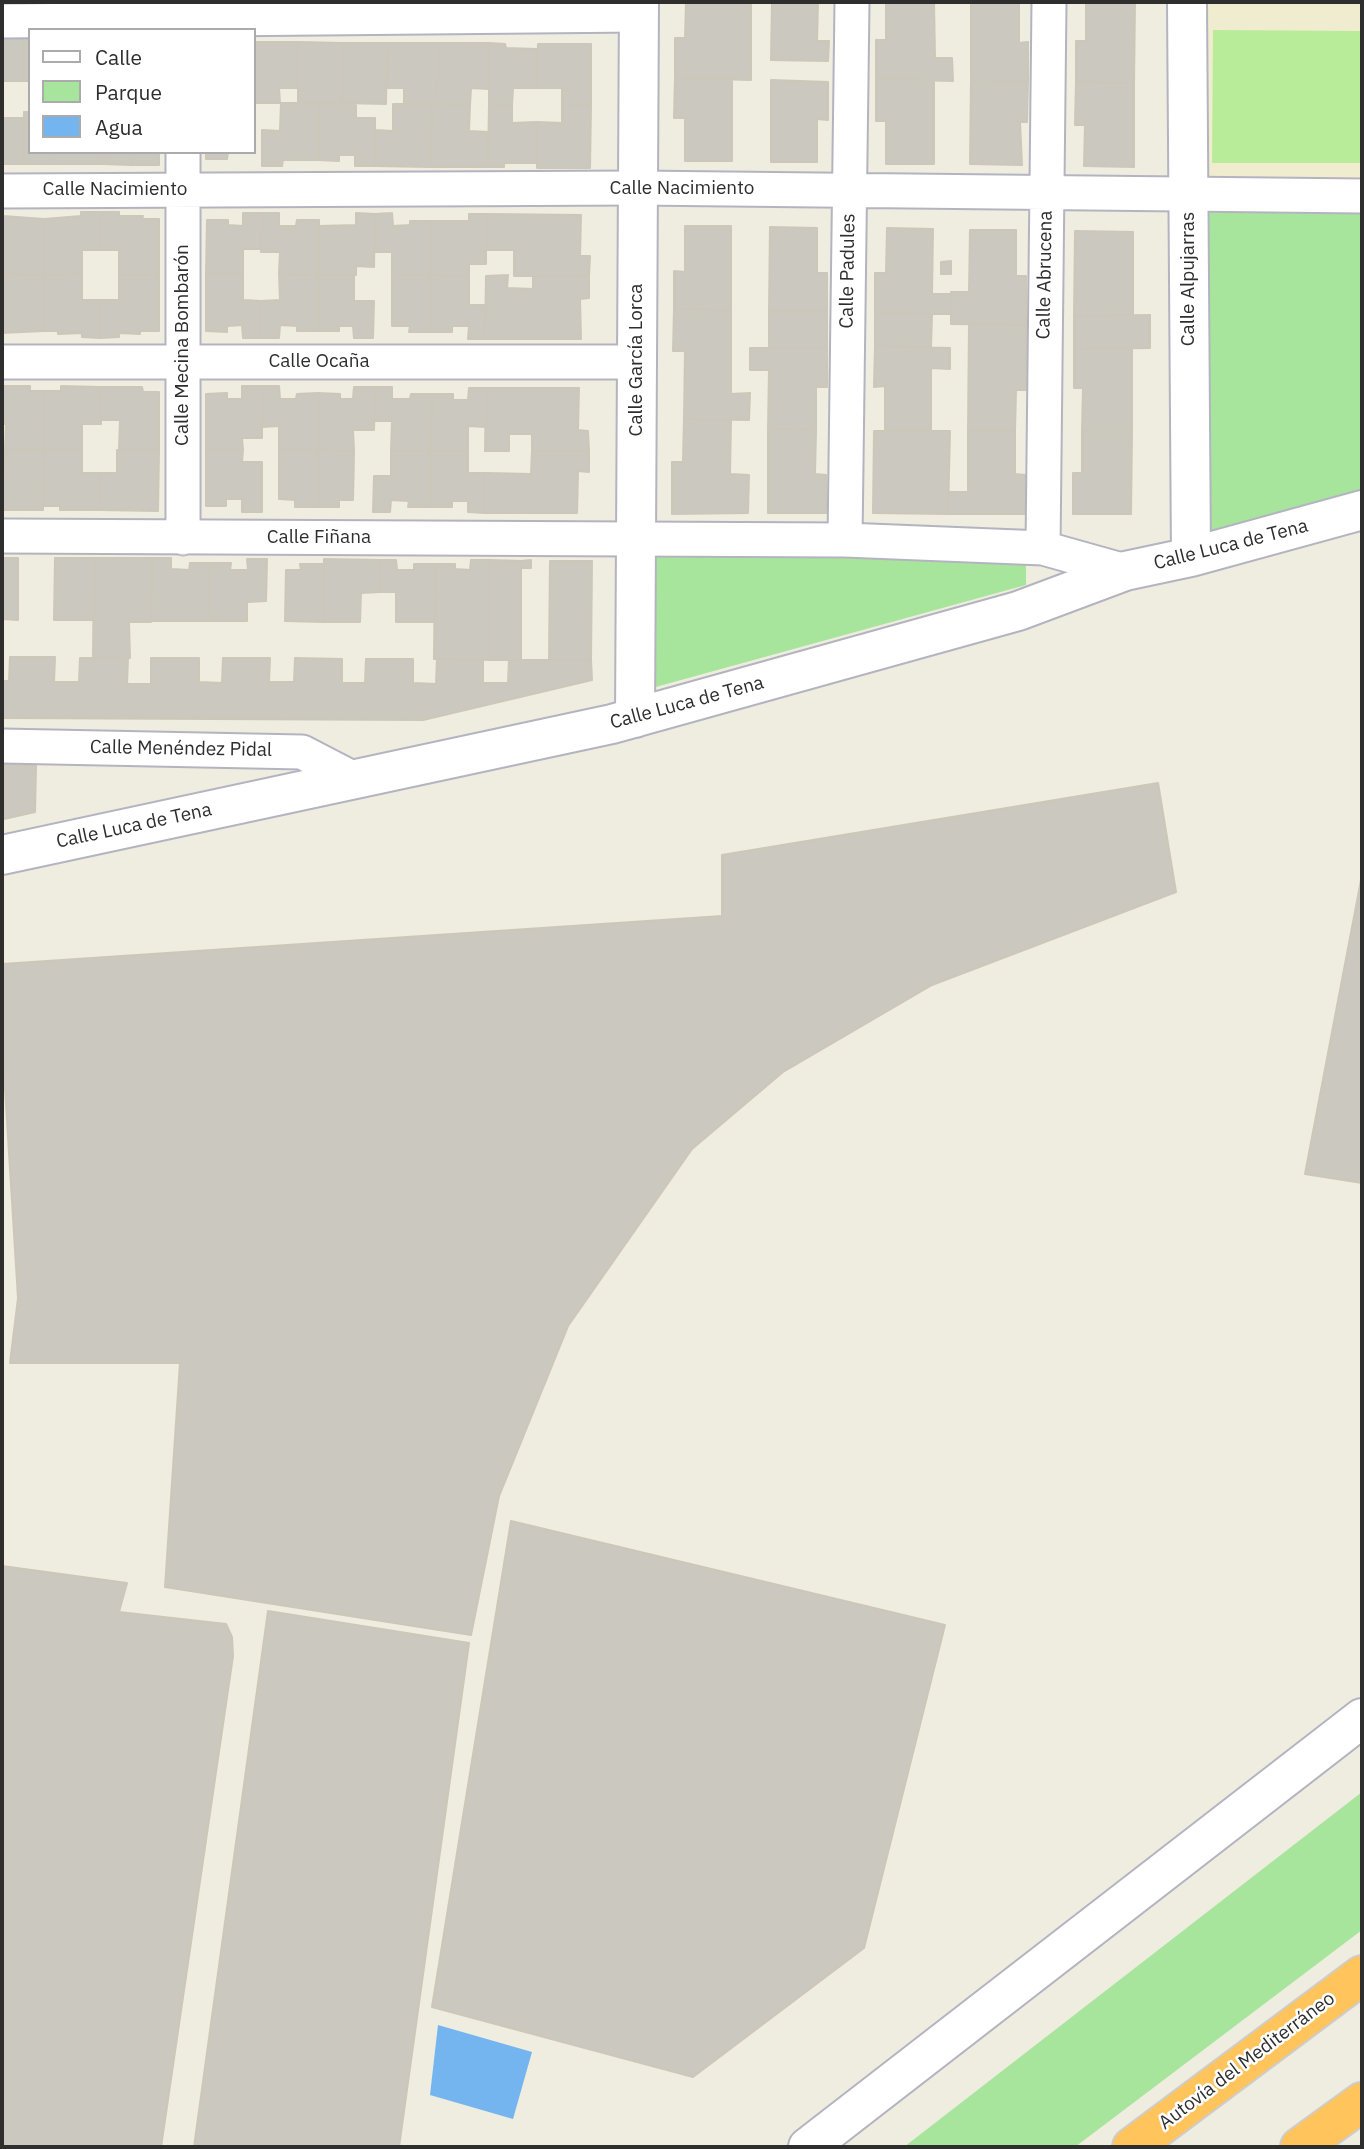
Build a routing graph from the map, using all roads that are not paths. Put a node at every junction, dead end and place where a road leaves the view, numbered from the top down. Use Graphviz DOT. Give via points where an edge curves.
graph roads {
  1 [pos="852,2"];
  2 [pos="1049,2"];
  3 [pos="1187,2"];
  4 [pos="639,8"];
  5 [pos="183,17"];
  6 [pos="2,21"];
  7 [pos="183,154"];
  8 [pos="638,188"];
  9 [pos="183,190"];
  10 [pos="849,190"];
  11 [pos="2,191"];
  12 [pos="1046,193"];
  13 [pos="1188,194"];
  14 [pos="1362,196"];
  15 [pos="2,362"];
  16 [pos="183,362"];
  17 [pos="637,362"];
  18 [pos="1362,510"];
  19 [pos="2,536"];
  20 [pos="183,538"];
  21 [pos="636,538"];
  22 [pos="845,540"];
  23 [pos="1043,548"];
  24 [pos="1191,557"];
  25 [pos="1125,571"];
  26 [pos="635,718"];
  27 [pos="2,746"];
  28 [pos="354,779"];
  29 [pos="2,855"];
  30 [pos="1362,1718"];
  31 [pos="1362,1975"];
  32 [pos="1362,2102"];
  33 [pos="808,2147"];
  34 [pos="1132,2147"];
  35 [pos="1300,2147"];
  1 -- 10 [label="street, Calle Padules"];
  2 -- 12 [label="street, Calle Abrucena"];
  3 -- 13 [label="street, Calle Alpujarras"];
  4 -- 5 [label="street"];
  4 -- 8 [label="street, Calle García Lorca"];
  5 -- 6 [label="street"];
  7 -- 9 [label="street, Calle Mecina Bombarón"];
  8 -- 9 [label="street, Calle Nacimiento"];
  8 -- 10 [label="street, Calle Nacimiento"];
  8 -- 17 [label="street, Calle García Lorca"];
  9 -- 11 [label="street, Calle Nacimiento"];
  9 -- 16 [label="street, Calle Mecina Bombarón"];
  10 -- 12 [label="street, Calle Nacimiento"];
  10 -- 22 [label="street, Calle Padules"];
  12 -- 13 [label="street, Calle Nacimiento"];
  12 -- 23 [label="street, Calle Abrucena"];
  13 -- 14 [label="street, Calle Nacimiento"];
  13 -- 24 [label="street, Calle Alpujarras"];
  15 -- 16 [label="street, Calle Ocaña"];
  16 -- 17 [label="street, Calle Ocaña"];
  16 -- 20 [label="street, Calle Mecina Bombarón"];
  17 -- 21 [label="street, Calle García Lorca"];
  18 -- 24 [label="street, Calle Luca de Tena"];
  19 -- 20 [label="street, Calle Fiñana"];
  20 -- 21 [label="street, Calle Fiñana"];
  21 -- 22 [label="street, Calle Fiñana"];
  21 -- 26 [label="street, Calle García Lorca"];
  22 -- 23 [label="street, Calle Fiñana"];
  23 -- 25 [label="street, Calle Fiñana"];
  24 -- 25 [label="street, Calle Luca de Tena"];
  25 -- 26 [label="street, Calle Luca de Tena" via="1018,611"];
  26 -- 28 [label="street, Calle Luca de Tena"];
  27 -- 28 [label="street, Calle Menéndez Pidal" via="302,752"];
  28 -- 29 [label="street, Calle Luca de Tena"];
  30 -- 33 [label="street"];
  31 -- 34 [label="highway, Autovía del Mediterráneo"];
  32 -- 35 [label="highway"];
}
